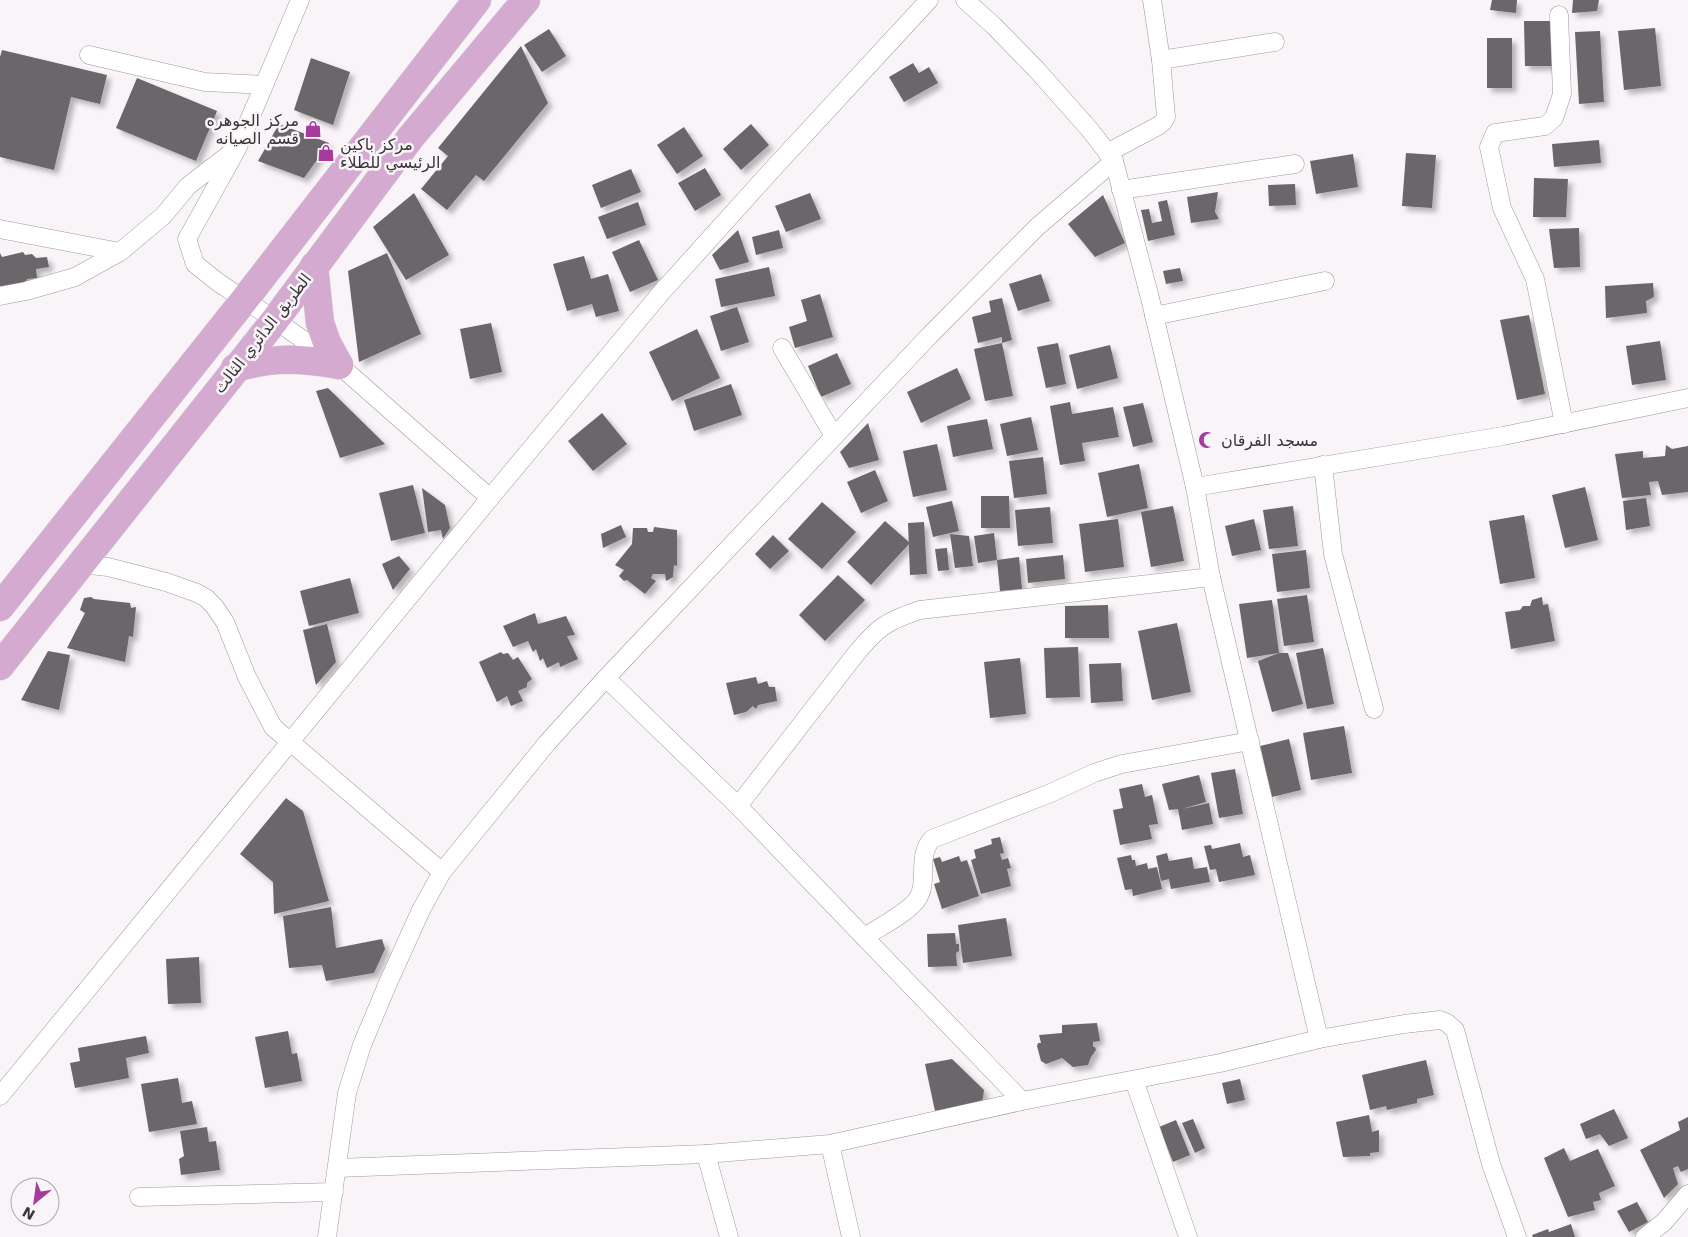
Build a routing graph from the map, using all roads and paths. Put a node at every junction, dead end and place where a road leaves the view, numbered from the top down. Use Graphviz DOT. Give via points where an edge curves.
graph roads {
  1 [pos="300,0"];
  2 [pos="477,0"];
  3 [pos="526,0"];
  4 [pos="929,0"];
  5 [pos="1152,0"];
  6 [pos="969,1"];
  7 [pos="1559,15"];
  8 [pos="1275,42"];
  9 [pos="89,54"];
  10 [pos="1161,60"];
  11 [pos="264,85"];
  12 [pos="237,149"];
  13 [pos="1111,157"];
  14 [pos="1295,164"];
  15 [pos="1121,190"];
  16 [pos="0,229"];
  17 [pos="120,252"];
  18 [pos="314,266"];
  19 [pos="1325,281"];
  20 [pos="0,296"];
  21 [pos="245,300"];
  22 [pos="1154,316"];
  23 [pos="275,320"];
  24 [pos="782,348"];
  25 [pos="339,365"];
  26 [pos="235,368"];
  27 [pos="1688,398"];
  28 [pos="1564,424"];
  29 [pos="834,436"];
  30 [pos="1323,465"];
  31 [pos="1195,487"];
  32 [pos="490,498"];
  33 [pos="80,564"];
  34 [pos="1211,577"];
  35 [pos="0,606"];
  36 [pos="0,666"];
  37 [pos="606,678"];
  38 [pos="1374,709"];
  39 [pos="1250,741"];
  40 [pos="290,742"];
  41 [pos="738,806"];
  42 [pos="442,872"];
  43 [pos="864,937"];
  44 [pos="1319,1039"];
  45 [pos="1134,1080"];
  46 [pos="0,1096"];
  47 [pos="1022,1101"];
  48 [pos="830,1144"];
  49 [pos="706,1154"];
  50 [pos="337,1168"];
  51 [pos="334,1192"];
  52 [pos="1688,1194"];
  53 [pos="139,1197"];
  54 [pos="327,1237"];
  55 [pos="729,1237"];
  56 [pos="851,1237"];
  57 [pos="1188,1237"];
  58 [pos="1517,1237"];
  59 [pos="1645,1237"];
  1 -- 11 [label="street"];
  2 -- 21 [label="main road"];
  3 -- 18 [label="main road, الطريق الدائري الثالث" via="411,137"];
  4 -- 32 [label="street" via="660,294"];
  5 -- 10 [label="street"];
  6 -- 13 [label="street" via="1036,69"];
  7 -- 28 [label="street" via="1562,94 1554,118 1545,126 1496,134 1489,147 1502,208 1535,279"];
  8 -- 10 [label="street"];
  9 -- 11 [label="street" via="206,82"];
  10 -- 13 [label="street" via="1166,117 1158,126"];
  11 -- 12 [label="street"];
  12 -- 17 [label="street" via="188,186 163,216"];
  12 -- 21 [label="street" via="188,239 195,264"];
  13 -- 15 [label="street"];
  13 -- 29 [label="street" via="1037,227"];
  14 -- 15 [label="street"];
  15 -- 22 [label="street"];
  16 -- 17 [label="street"];
  17 -- 20 [label="street" via="75,277"];
  18 -- 23 [label="main road, الطريق الدائري الثالث"];
  18 -- 25 [label="main road" via="320,323"];
  19 -- 22 [label="street"];
  21 -- 23 [label="street"];
  21 -- 35 [label="main road"];
  22 -- 31 [label="street"];
  23 -- 25 [label="street"];
  23 -- 26 [label="main road, الطريق الدائري الثالث"];
  24 -- 29 [label="street"];
  25 -- 26 [label="main road" via="276,359"];
  25 -- 32 [label="street"];
  26 -- 33 [label="main road, الطريق الدائري الثالث"];
  27 -- 28 [label="street"];
  28 -- 30 [label="street"];
  29 -- 37 [label="street"];
  30 -- 31 [label="street"];
  30 -- 38 [label="street" via="1334,554"];
  31 -- 34 [label="street"];
  32 -- 40 [label="street"];
  33 -- 36 [label="main road, الطريق الدائري الثالث"];
  33 -- 40 [label="street" via="108,567 166,582 206,598 224,622 273,727"];
  34 -- 39 [label="street"];
  34 -- 41 [label="street" via="920,610 884,624 855,655"];
  37 -- 41 [label="street"];
  37 -- 42 [label="street"];
  39 -- 43 [label="street" via="1122,764 932,839 924,856 922,889 918,898 910,907"];
  39 -- 44 [label="street"];
  40 -- 42 [label="street"];
  40 -- 46 [label="street"];
  41 -- 43 [label="street"];
  42 -- 50 [label="street" via="421,910 362,1045 348,1094"];
  43 -- 47 [label="street"];
  44 -- 45 [label="street"];
  44 -- 58 [label="street" via="1440,1020 1452,1026 1491,1164"];
  45 -- 47 [label="street"];
  45 -- 57 [label="street"];
  47 -- 48 [label="street"];
  48 -- 49 [label="street"];
  48 -- 56 [label="street"];
  49 -- 50 [label="street"];
  49 -- 55 [label="street"];
  50 -- 51 [label="street"];
  51 -- 53 [label="street"];
  51 -- 54 [label="street"];
  52 -- 59 [label="street" via="1664,1222"];
}
